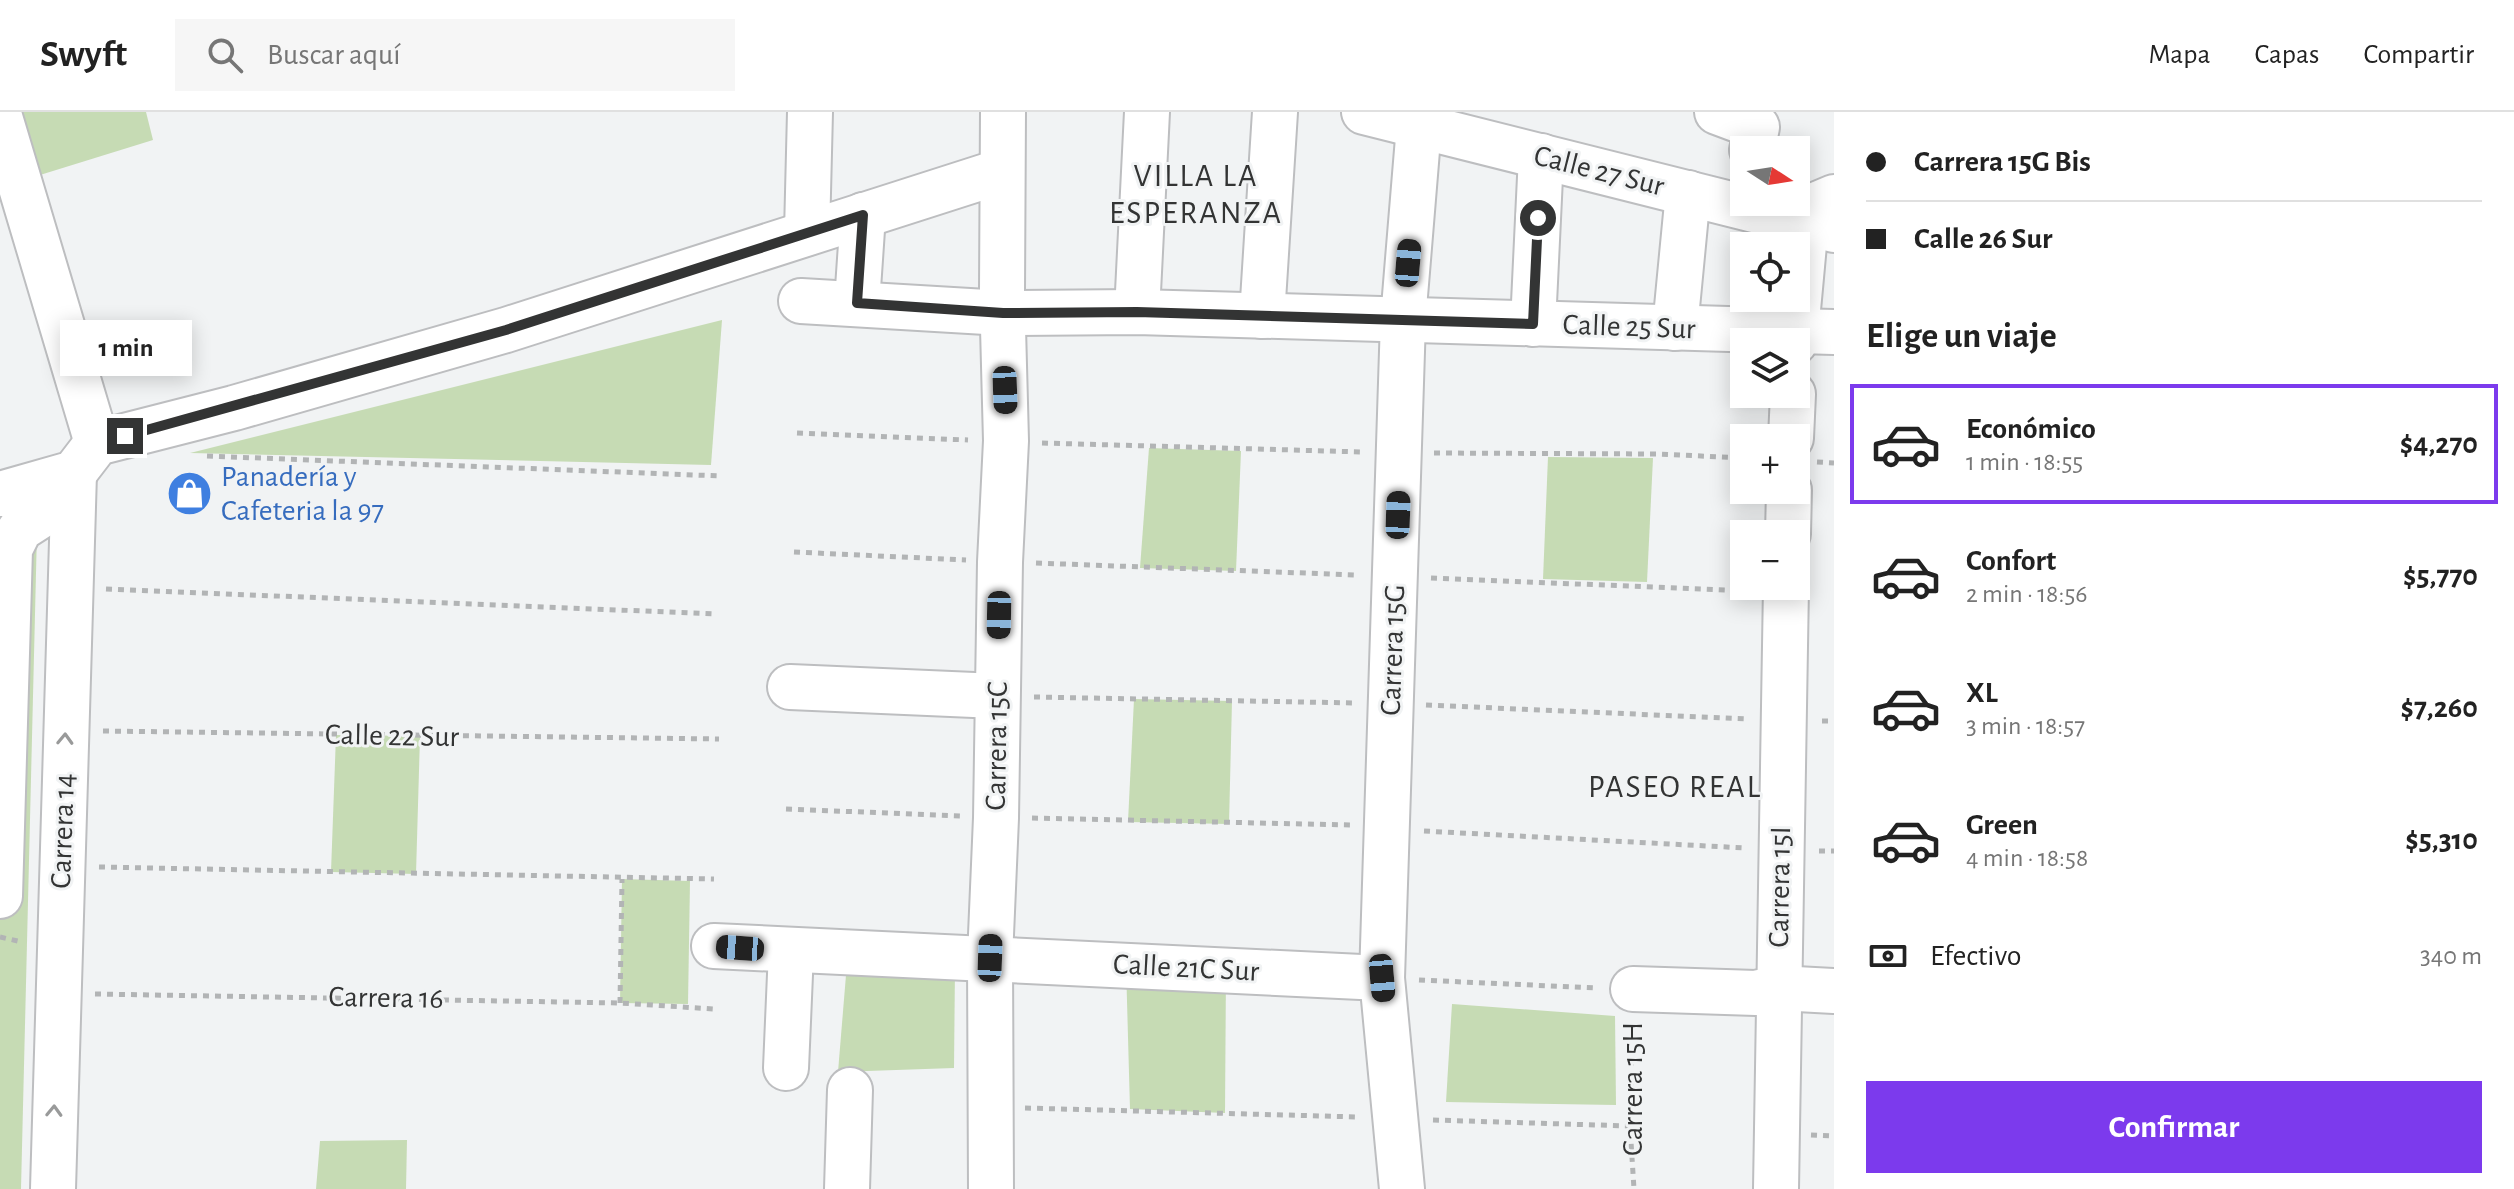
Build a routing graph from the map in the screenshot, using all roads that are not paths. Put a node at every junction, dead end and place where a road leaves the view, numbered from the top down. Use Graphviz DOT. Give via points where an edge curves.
graph roads {
  1 [pos="810,112"];
  2 [pos="1003,112"];
  3 [pos="1147,112"];
  4 [pos="1275,112"];
  5 [pos="1364,112"];
  6 [pos="1717,112"];
  7 [pos="0,117"];
  8 [pos="1421,119"];
  9 [pos="1755,136"];
  10 [pos="1541,156"];
  11 [pos="1002,171"];
  12 [pos="1688,193"];
  13 [pos="1730,197"];
  14 [pos="863,215"];
  15 [pos="1825,217"];
  16 [pos="807,233"];
  17 [pos="801,301"];
  18 [pos="857,303"];
  19 [pos="1137,312"];
  20 [pos="1003,313"];
  21 [pos="1262,316"];
  22 [pos="1403,320"];
  23 [pos="1533,324"];
  24 [pos="1675,328"];
  25 [pos="1809,328"];
  26 [pos="1730,331"];
  27 [pos="81,470"];
  28 [pos="0,494"];
  29 [pos="1786,600"];
  30 [pos="790,687"];
  31 [pos="997,696"];
  32 [pos="0,896"];
  33 [pos="714,946"];
  34 [pos="791,951"];
  35 [pos="990,958"];
  36 [pos="1382,978"];
  37 [pos="1777,988"];
  38 [pos="1633,989"];
  39 [pos="1834,991"];
  40 [pos="786,1068"];
  41 [pos="850,1090"];
  42 [pos="53,1189"];
  43 [pos="847,1189"];
  44 [pos="991,1189"];
  45 [pos="1402,1189"];
  46 [pos="1776,1189"];
  1 -- 16 [label="street"];
  2 -- 11 [label="street, Carrera 15C"];
  3 -- 19 [label="street"];
  4 -- 21 [label="street"];
  5 -- 8 [label="street, Calle 27 Sur"];
  6 -- 9 [label="street" via="1757,127"];
  7 -- 27 [label="street, Carrera 14"];
  8 -- 10 [label="street, Calle 27 Sur"];
  8 -- 22 [label="street, Carrera 15G"];
  10 -- 12 [label="street, Calle 27 Sur"];
  10 -- 23 [label="street"];
  11 -- 14 [label="street"];
  11 -- 20 [label="street, Carrera 15C"];
  12 -- 13 [label="street, Calle 27 Sur"];
  12 -- 24 [label="street"];
  14 -- 16 [label="street"];
  14 -- 18 [label="street"];
  15 -- 25 [label="street"];
  16 -- 27 [label="street"];
  17 -- 18 [label="street, Calle 25 Sur"];
  18 -- 20 [label="street, Calle 25 Sur"];
  19 -- 20 [label="street, Calle 25 Sur"];
  19 -- 21 [label="street, Calle 25 Sur"];
  20 -- 31 [label="street, Carrera 15C" via="1006,441"];
  21 -- 22 [label="street, Calle 25 Sur"];
  22 -- 23 [label="street, Calle 25 Sur"];
  22 -- 36 [label="street, Carrera 15G"];
  23 -- 24 [label="street, Calle 25 Sur"];
  24 -- 26 [label="street, Calle 25 Sur"];
  27 -- 28 [label="street"];
  27 -- 32 [label="street" via="20,529 10,549"];
  42 -- 27 [label="street, Carrera 14, one-way" via="69,587"];
  29 -- 37 [label="street, Carrera 15I"];
  30 -- 31 [label="street"];
  31 -- 35 [label="street, Carrera 15C"];
  33 -- 34 [label="street"];
  34 -- 35 [label="street"];
  34 -- 40 [label="street"];
  35 -- 36 [label="street, Calle 21C Sur"];
  35 -- 44 [label="street, Carrera 15C"];
  36 -- 45 [label="street, Carrera 15G"];
  37 -- 38 [label="street" via="1756,993"];
  37 -- 39 [label="street"];
  37 -- 46 [label="street, Carrera 15I"];
  41 -- 43 [label="street"];
}
